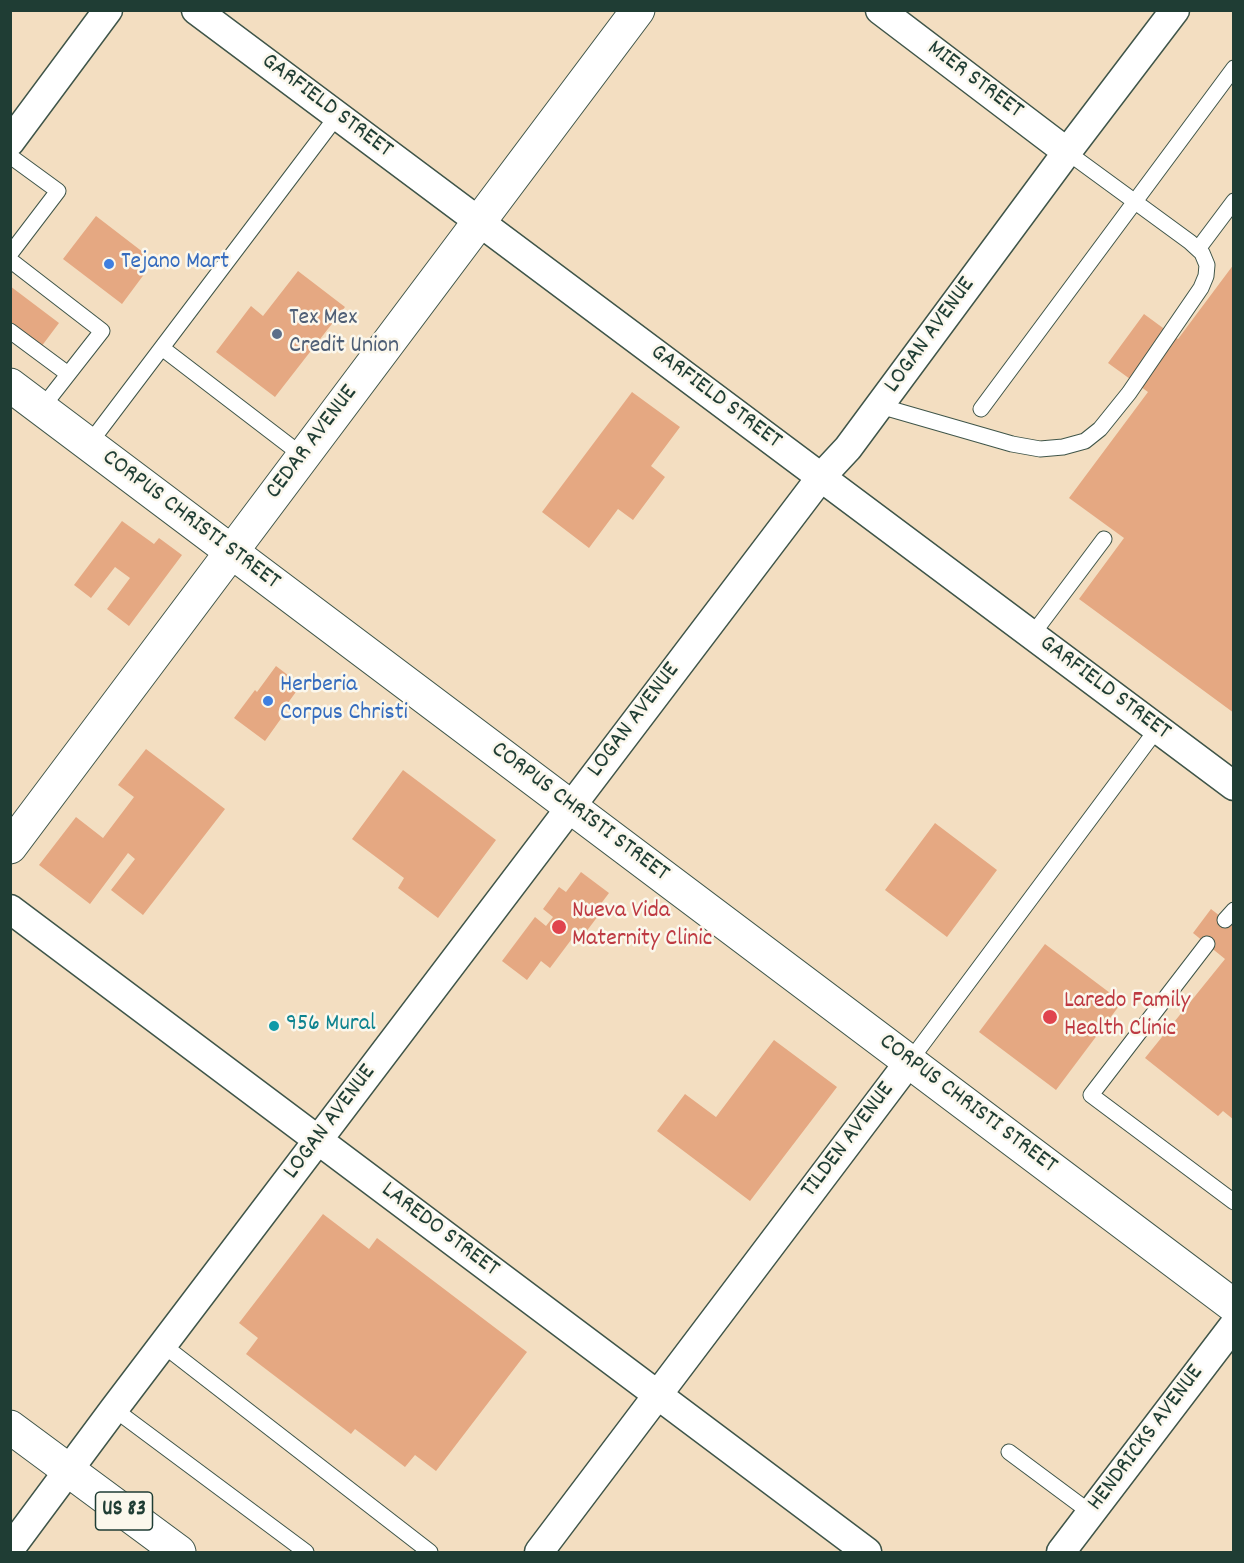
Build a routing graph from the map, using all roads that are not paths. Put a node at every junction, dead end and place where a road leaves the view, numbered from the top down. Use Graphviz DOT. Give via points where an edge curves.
graph roads {
  1 [pos="108,10"];
  2 [pos="196,10"];
  3 [pos="638,10"];
  4 [pos="880,10"];
  5 [pos="1175,10"];
  6 [pos="1233,68"];
  7 [pos="337,116"];
  8 [pos="10,142"];
  9 [pos="1067,152"];
  10 [pos="10,156"];
  11 [pos="1135,201"];
  12 [pos="1233,201"];
  13 [pos="480,223"];
  14 [pos="1198,249"];
  15 [pos="10,254"];
  16 [pos="10,260"];
  17 [pos="11,334"];
  18 [pos="162,348"];
  19 [pos="68,375"];
  20 [pos="10,385"];
  21 [pos="880,406"];
  22 [pos="42,408"];
  23 [pos="981,409"];
  24 [pos="89,444"];
  25 [pos="303,456"];
  26 [pos="821,477"];
  27 [pos="1104,538"];
  28 [pos="231,552"];
  29 [pos="1032,635"];
  30 [pos="1157,729"];
  31 [pos="1233,786"];
  32 [pos="570,806"];
  33 [pos="10,848"];
  34 [pos="10,909"];
  35 [pos="1207,944"];
  36 [pos="909,1062"];
  37 [pos="319,1140"];
  38 [pos="1233,1202"];
  39 [pos="1233,1306"];
  40 [pos="1233,1324"];
  41 [pos="163,1346"];
  42 [pos="657,1395"];
  43 [pos="114,1409"];
  44 [pos="10,1427"];
  45 [pos="1010,1452"];
  46 [pos="69,1470"];
  47 [pos="1091,1513"];
  48 [pos="10,1549"];
  49 [pos="179,1552"];
  50 [pos="306,1552"];
  51 [pos="430,1552"];
  52 [pos="539,1552"];
  53 [pos="867,1552"];
  54 [pos="1061,1552"];
  1 -- 8 [label="street"];
  2 -- 7 [label="street, GARFIELD STREET"];
  3 -- 13 [label="main road, CEDAR AVENUE"];
  4 -- 9 [label="street, MIER STREET"];
  5 -- 9 [label="street, LOGAN AVENUE"];
  6 -- 11 [label="lane"];
  7 -- 13 [label="street, GARFIELD STREET"];
  7 -- 18 [label="lane"];
  9 -- 11 [label="lane"];
  9 -- 21 [label="street, LOGAN AVENUE"];
  10 -- 15 [label="lane" via="58,191"];
  11 -- 14 [label="lane"];
  11 -- 23 [label="lane"];
  12 -- 14 [label="lane"];
  13 -- 25 [label="main road, CEDAR AVENUE"];
  13 -- 26 [label="street, GARFIELD STREET"];
  14 -- 21 [label="lane" via="1207,265 1202,288 1129,393 1085,441 1040,449 1021,446"];
  16 -- 19 [label="lane" via="102,331"];
  17 -- 19 [label="lane"];
  18 -- 24 [label="lane"];
  18 -- 25 [label="lane"];
  19 -- 22 [label="lane"];
  20 -- 22 [label="main road, CORPUS CHRISTI STREET"];
  21 -- 26 [label="street, LOGAN AVENUE"];
  22 -- 24 [label="main road, CORPUS CHRISTI STREET"];
  24 -- 28 [label="main road, CORPUS CHRISTI STREET"];
  25 -- 28 [label="main road, CEDAR AVENUE"];
  26 -- 29 [label="street, GARFIELD STREET"];
  26 -- 32 [label="street, LOGAN AVENUE"];
  27 -- 29 [label="lane"];
  28 -- 32 [label="main road, CORPUS CHRISTI STREET"];
  28 -- 33 [label="main road, CEDAR AVENUE"];
  29 -- 30 [label="street, GARFIELD STREET"];
  30 -- 31 [label="street, GARFIELD STREET"];
  30 -- 36 [label="lane, TILDEN AVENUE"];
  32 -- 36 [label="main road, CORPUS CHRISTI STREET"];
  32 -- 37 [label="street, LOGAN AVENUE"];
  34 -- 37 [label="street, LAREDO STREET"];
  35 -- 38 [label="lane" via="1091,1095"];
  36 -- 39 [label="main road, CORPUS CHRISTI STREET"];
  36 -- 42 [label="street, TILDEN AVENUE"];
  37 -- 41 [label="street, LOGAN AVENUE"];
  37 -- 42 [label="street, LAREDO STREET"];
  40 -- 47 [label="street, HENDRICKS AVENUE"];
  41 -- 43 [label="street, LOGAN AVENUE"];
  41 -- 51 [label="lane"];
  42 -- 52 [label="street, TILDEN AVENUE"];
  42 -- 53 [label="street, LAREDO STREET"];
  43 -- 46 [label="street, LOGAN AVENUE"];
  43 -- 50 [label="lane"];
  44 -- 46 [label="main road, US 83"];
  45 -- 47 [label="lane"];
  46 -- 48 [label="street, LOGAN AVENUE"];
  46 -- 49 [label="main road, US 83"];
  47 -- 54 [label="street, HENDRICKS AVENUE"];
}
